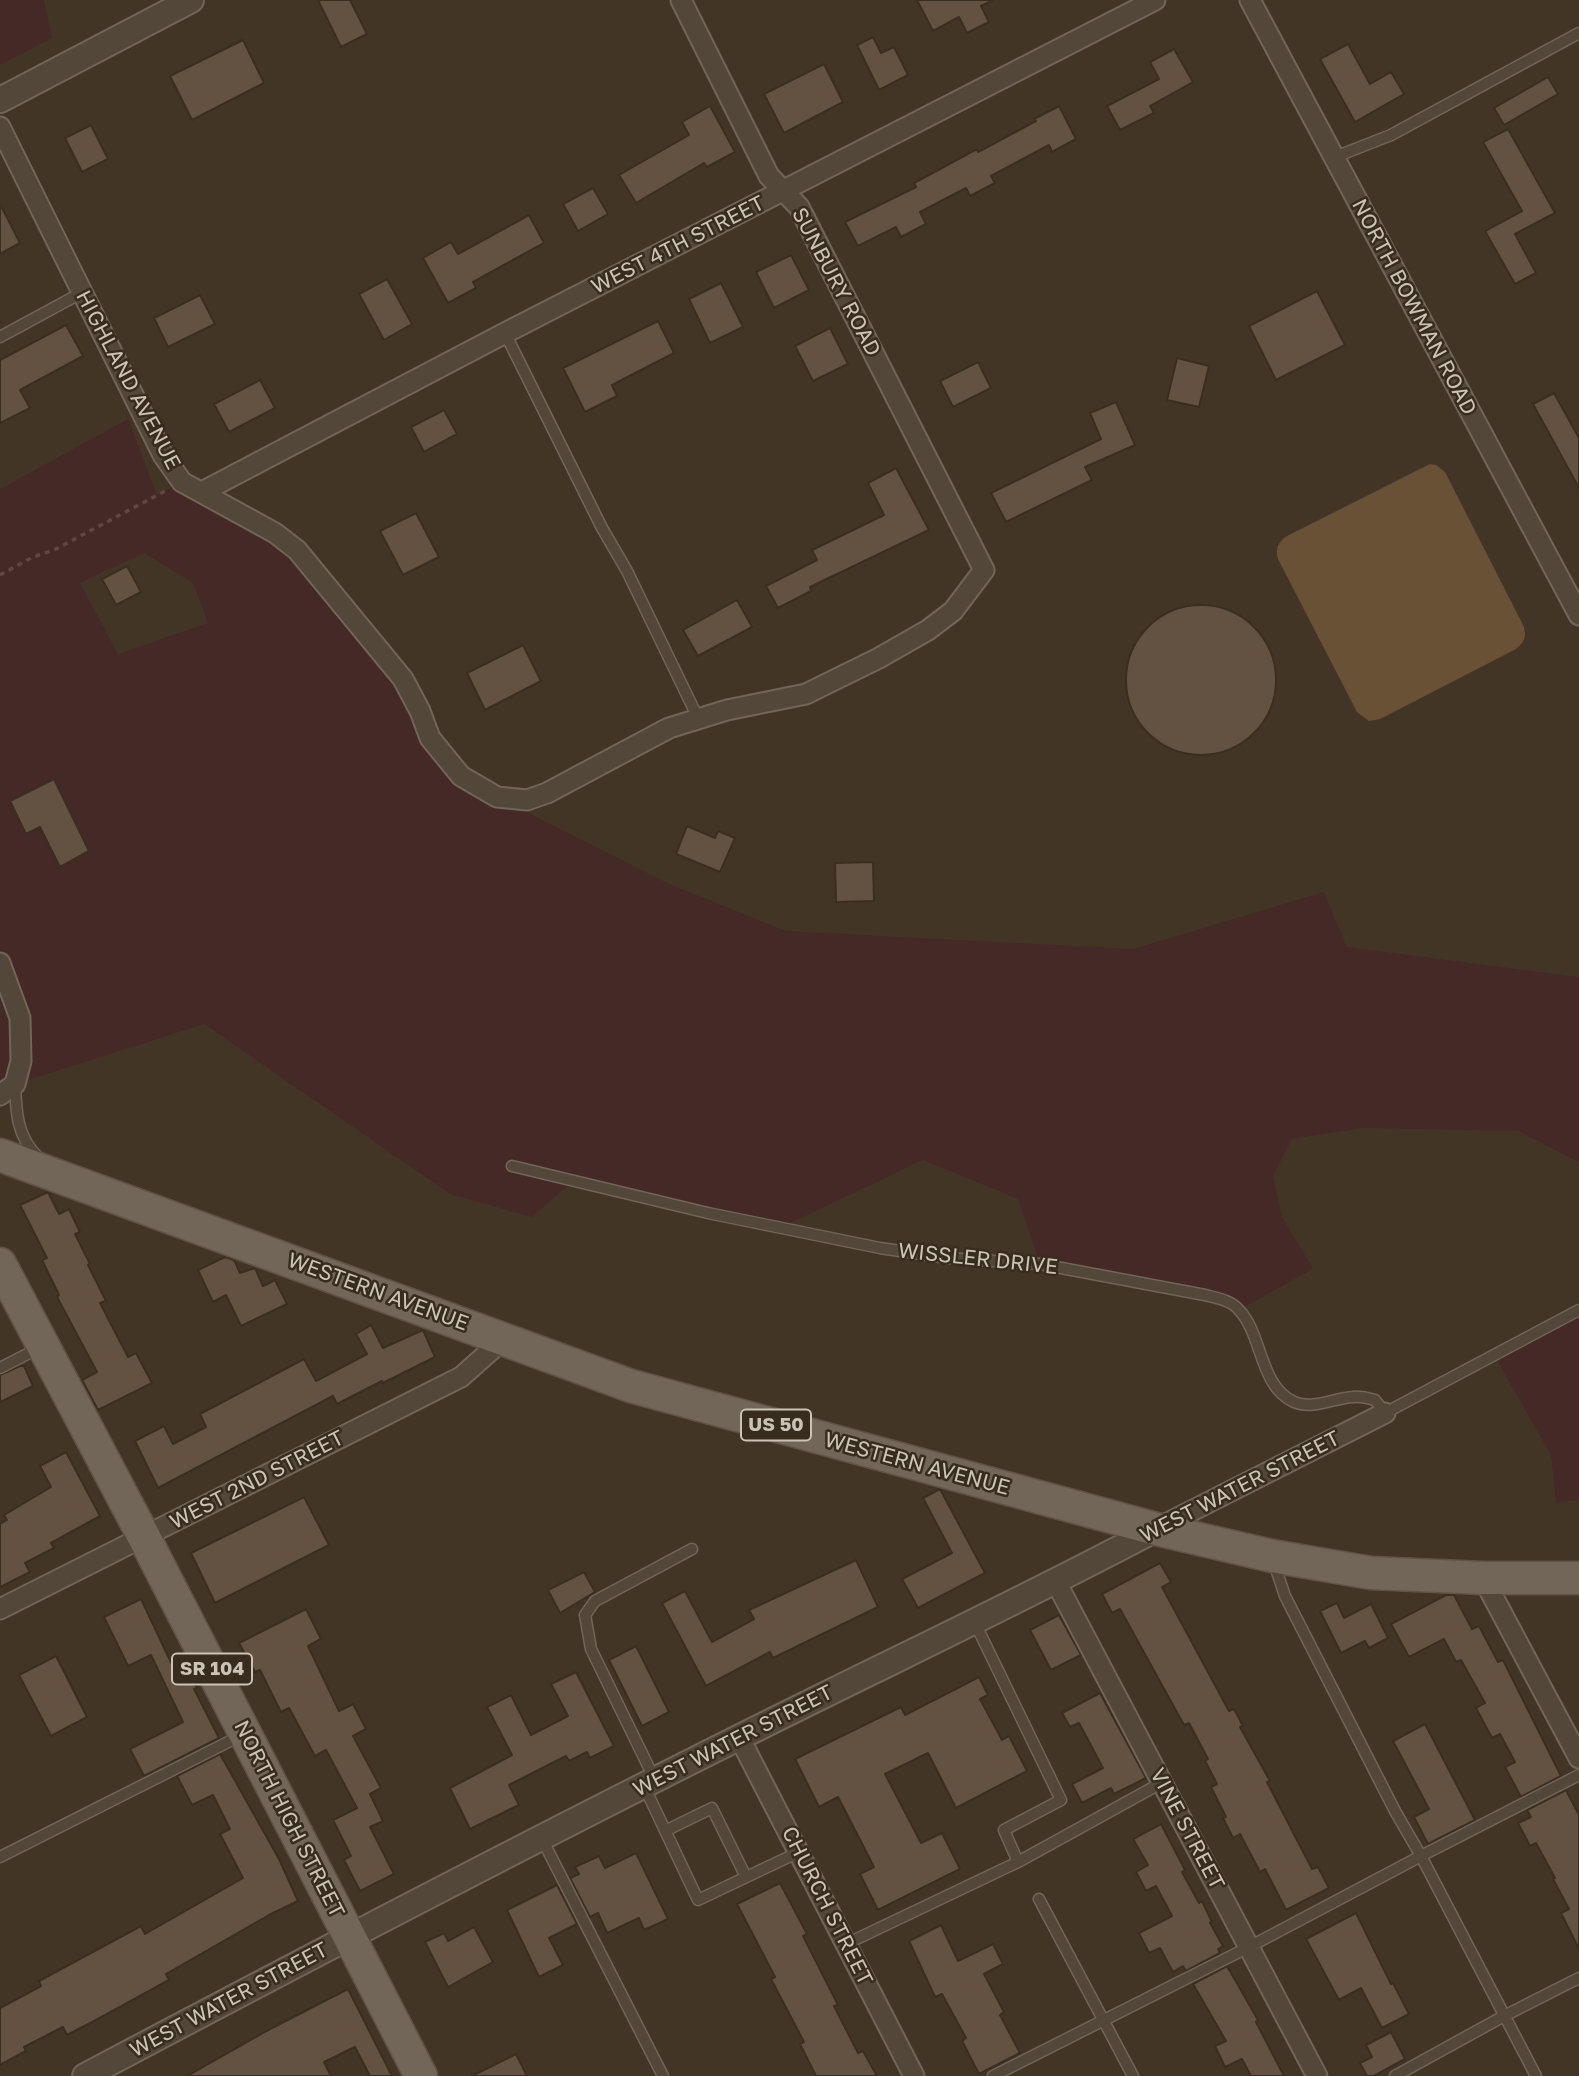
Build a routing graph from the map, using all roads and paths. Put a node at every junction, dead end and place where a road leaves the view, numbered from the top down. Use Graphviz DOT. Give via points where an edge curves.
graph roads {
  1 [pos="191,0"];
  2 [pos="681,0"];
  3 [pos="1155,0"];
  4 [pos="1250,0"];
  5 [pos="1579,33"];
  6 [pos="0,100"];
  7 [pos="0,127"];
  8 [pos="1335,157"];
  9 [pos="784,191"];
  10 [pos="83,292"];
  11 [pos="505,333"];
  12 [pos="0,337"];
  13 [pos="182,482"];
  14 [pos="202,492"];
  15 [pos="984,570"];
  16 [pos="0,575"];
  17 [pos="1576,603"];
  18 [pos="698,718"];
  19 [pos="0,963"];
  20 [pos="8,1089"];
  21 [pos="0,1154"];
  22 [pos="512,1166"];
  23 [pos="56,1175"];
  24 [pos="0,1264"];
  25 [pos="1579,1310"];
  26 [pos="505,1338"];
  27 [pos="43,1346"];
  28 [pos="0,1368"];
  29 [pos="1385,1413"];
  30 [pos="1156,1529"];
  31 [pos="144,1536"];
  32 [pos="692,1549"];
  33 [pos="1272,1556"];
  34 [pos="1483,1578"];
  35 [pos="1579,1578"];
  36 [pos="1056,1582"];
  37 [pos="0,1609"];
  38 [pos="974,1622"];
  39 [pos="246,1733"];
  40 [pos="740,1737"];
  41 [pos="1579,1758"];
  42 [pos="1579,1775"];
  43 [pos="1163,1782"];
  44 [pos="649,1783"];
  45 [pos="665,1830"];
  46 [pos="542,1839"];
  47 [pos="799,1852"];
  48 [pos="1421,1856"];
  49 [pos="0,1857"];
  50 [pos="1018,1862"];
  51 [pos="746,1877"];
  52 [pos="1039,1899"];
  53 [pos="349,1937"];
  54 [pos="846,1944"];
  55 [pos="1249,1947"];
  56 [pos="1579,1978"];
  57 [pos="1504,2015"];
  58 [pos="1105,2019"];
  59 [pos="85,2076"];
  60 [pos="421,2076"];
  61 [pos="663,2076"];
  62 [pos="914,2076"];
  63 [pos="993,2076"];
  64 [pos="1133,2076"];
  65 [pos="1317,2076"];
  66 [pos="1395,2076"];
  67 [pos="1536,2076"];
  1 -- 6 [label="street"];
  2 -- 9 [label="street, SUNBURY ROAD" via="769,176"];
  3 -- 9 [label="street, WEST 4TH STREET"];
  4 -- 8 [label="street, NORTH BOWMAN ROAD"];
  5 -- 8 [label="lane" via="1391,135"];
  7 -- 10 [label="street, HIGHLAND AVENUE"];
  8 -- 17 [label="street, NORTH BOWMAN ROAD"];
  9 -- 11 [label="street, WEST 4TH STREET"];
  9 -- 15 [label="street, SUNBURY ROAD" via="799,207"];
  10 -- 12 [label="lane"];
  10 -- 13 [label="street, HIGHLAND AVENUE" via="163,455"];
  11 -- 14 [label="street, WEST 4TH STREET"];
  11 -- 18 [label="lane"];
  13 -- 14 [label="street, HIGHLAND AVENUE"];
  13 -- 16 [label="path"];
  14 -- 18 [label="street, HIGHLAND AVENUE" via="297,550 403,679 430,738 445,758 461,776 497,797 527,800 547,793 669,728"];
  15 -- 18 [label="street, HIGHLAND AVENUE" via="953,611 879,658 806,694"];
  19 -- 20 [label="street" via="20,1018 21,1060"];
  20 -- 23 [label="lane" via="26,1146"];
  21 -- 23 [label="main road, WESTERN AVENUE / US 50"];
  22 -- 29 [label="lane, WISSLER DRIVE" via="880,1248 1040,1264 1205,1295 1239,1310 1272,1380 1296,1403 1314,1405 1356,1396 1374,1399"];
  23 -- 26 [label="main road, WESTERN AVENUE / US 50"];
  24 -- 27 [label="main road, NORTH HIGH STREET / SR 104"];
  25 -- 29 [label="lane"];
  26 -- 30 [label="main road, WESTERN AVENUE / US 50" via="631,1386"];
  26 -- 31 [label="street, WEST 2ND STREET" via="461,1377"];
  27 -- 28 [label="lane"];
  27 -- 31 [label="main road, NORTH HIGH STREET / SR 104"];
  29 -- 30 [label="street, WEST WATER STREET"];
  30 -- 33 [label="main road, WESTERN AVENUE / US 50"];
  30 -- 36 [label="street, WEST WATER STREET"];
  31 -- 37 [label="street, WEST 2ND STREET"];
  31 -- 39 [label="main road, NORTH HIGH STREET / SR 104"];
  32 -- 44 [label="lane" via="595,1601 585,1615 591,1648"];
  33 -- 34 [label="main road, WESTERN AVENUE / US 50" via="1371,1573"];
  33 -- 48 [label="lane" via="1285,1597"];
  34 -- 35 [label="main road, WESTERN AVENUE / US 50"];
  34 -- 41 [label="street"];
  36 -- 38 [label="street, WEST WATER STREET"];
  36 -- 43 [label="street, VINE STREET"];
  38 -- 40 [label="street, WEST WATER STREET"];
  38 -- 50 [label="lane" via="1061,1800 1004,1830"];
  39 -- 49 [label="lane"];
  39 -- 53 [label="main road, NORTH HIGH STREET / SR 104"];
  40 -- 44 [label="street, WEST WATER STREET"];
  40 -- 47 [label="street, CHURCH STREET"];
  42 -- 48 [label="lane"];
  43 -- 50 [label="lane"];
  43 -- 55 [label="street, VINE STREET"];
  44 -- 45 [label="lane"];
  44 -- 46 [label="street, WEST WATER STREET"];
  45 -- 51 [label="lane" via="712,1808"];
  45 -- 51 [label="lane" via="698,1900"];
  46 -- 53 [label="street, WEST WATER STREET"];
  46 -- 61 [label="lane"];
  47 -- 51 [label="lane"];
  47 -- 54 [label="street, CHURCH STREET"];
  48 -- 55 [label="lane"];
  48 -- 57 [label="lane"];
  50 -- 54 [label="lane"];
  52 -- 58 [label="lane"];
  53 -- 59 [label="street, WEST WATER STREET"];
  53 -- 60 [label="main road, NORTH HIGH STREET / SR 104"];
  54 -- 62 [label="street, CHURCH STREET"];
  55 -- 58 [label="lane"];
  55 -- 65 [label="street, VINE STREET"];
  56 -- 57 [label="lane"];
  57 -- 66 [label="lane"];
  57 -- 67 [label="lane"];
  58 -- 63 [label="lane"];
  58 -- 64 [label="lane"];
}
